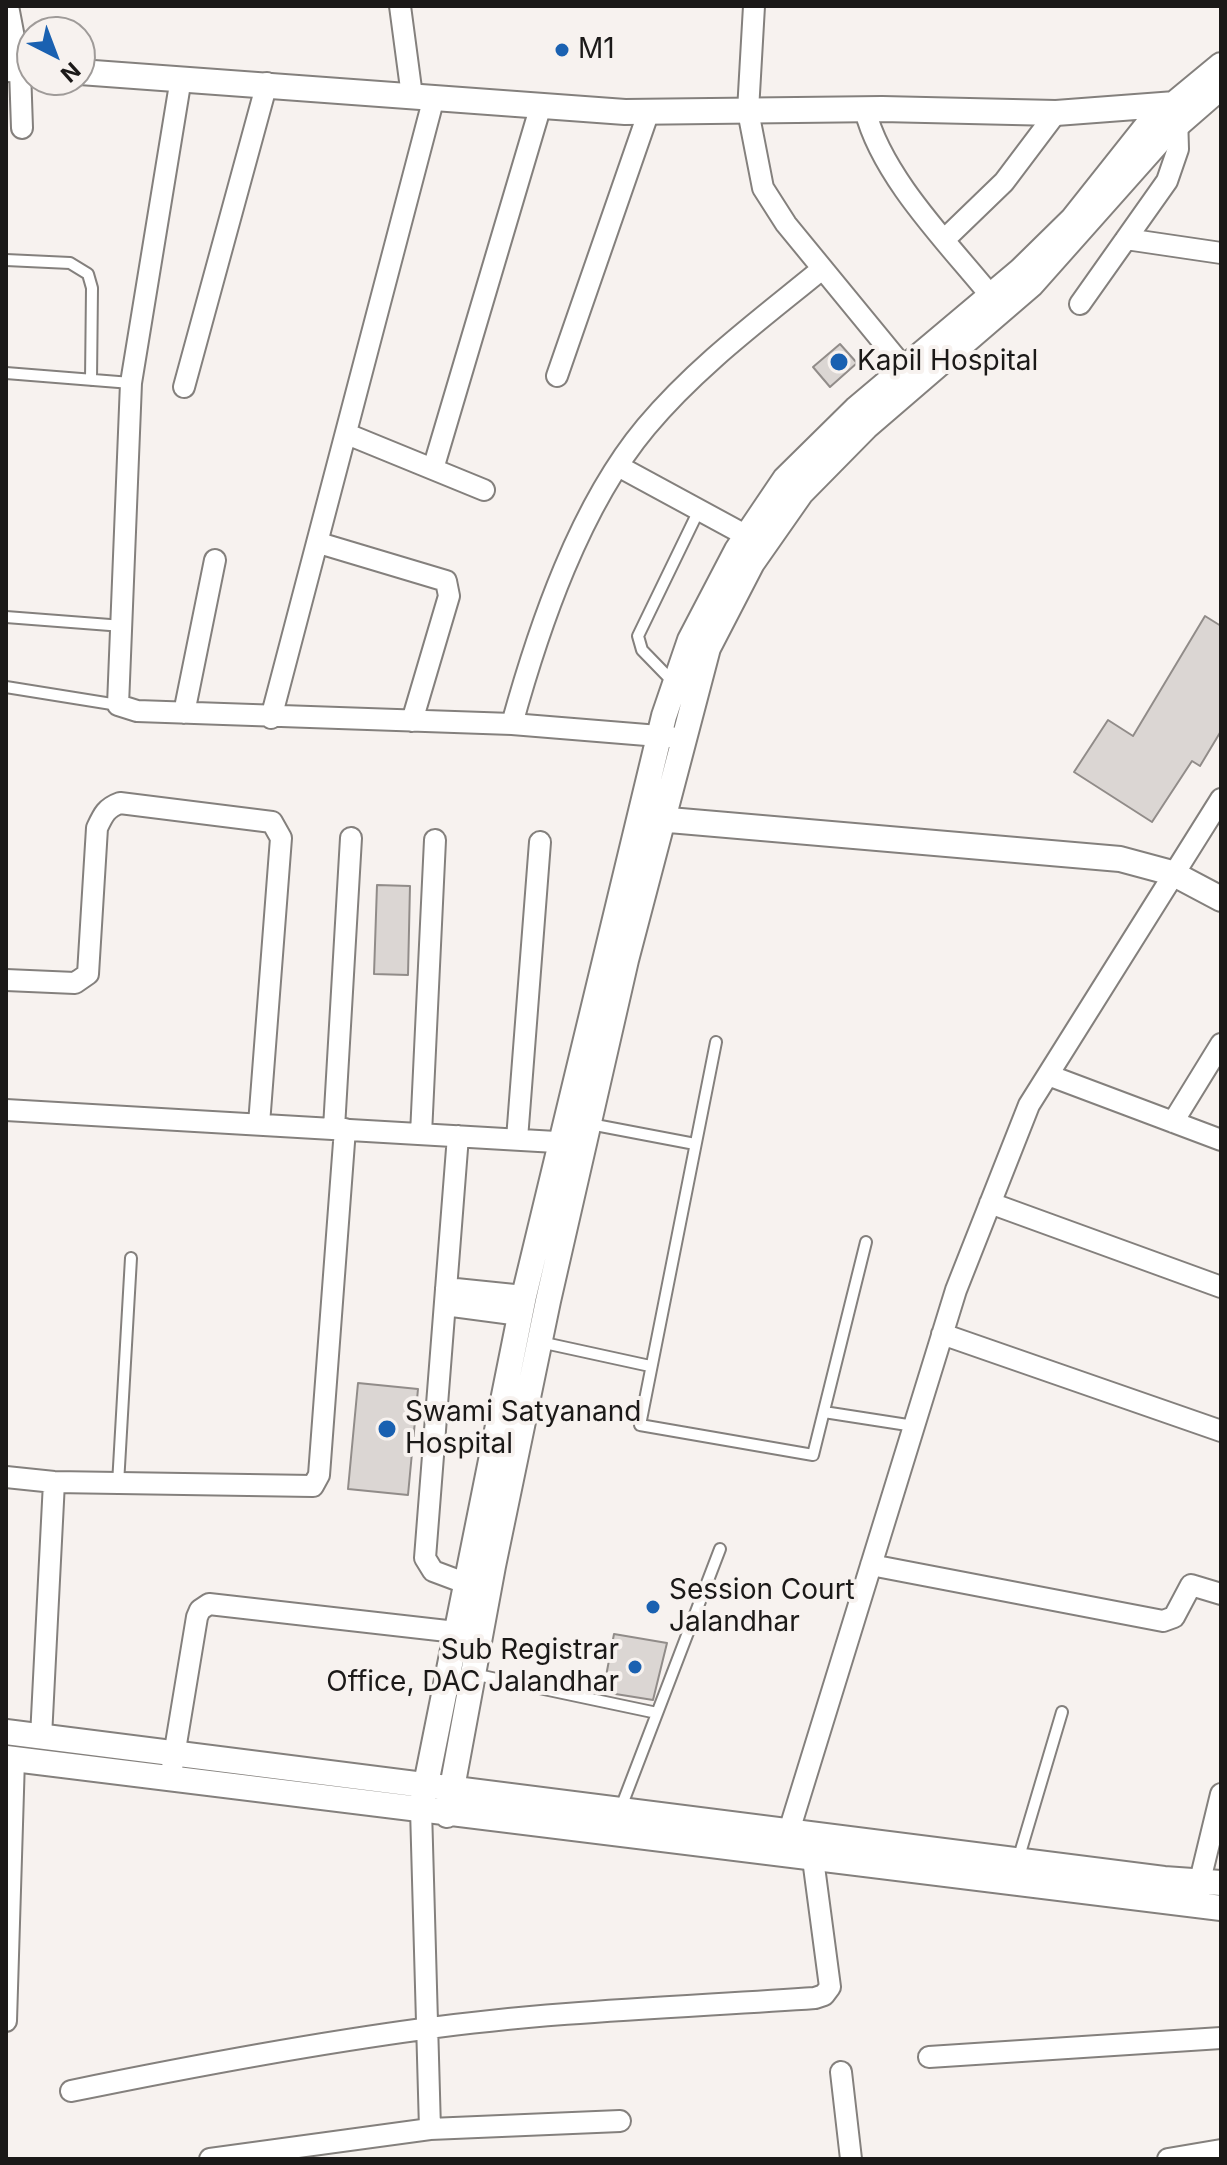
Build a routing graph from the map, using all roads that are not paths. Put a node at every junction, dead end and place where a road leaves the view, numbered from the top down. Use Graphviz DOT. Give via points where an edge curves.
graph roads {
  1 [pos="8,6"];
  2 [pos="400,6"];
  3 [pos="754,6"];
  4 [pos="16,52"];
  5 [pos="1221,65"];
  6 [pos="96,73"];
  7 [pos="181,78"];
  8 [pos="267,83"];
  9 [pos="20,96"];
  10 [pos="423,96"];
  11 [pos="1216,96"];
  12 [pos="541,105"];
  13 [pos="865,110"];
  14 [pos="649,111"];
  15 [pos="748,111"];
  16 [pos="1056,113"];
  17 [pos="1177,114"];
  18 [pos="22,128"];
  19 [pos="945,239"];
  20 [pos="1126,239"];
  21 [pos="1221,253"];
  22 [pos="6,260"];
  23 [pos="822,269"];
  24 [pos="991,296"];
  25 [pos="1080,304"];
  26 [pos="6,373"];
  27 [pos="557,376"];
  28 [pos="911,376"];
  29 [pos="91,380"];
  30 [pos="131,383"];
  31 [pos="184,387"];
  32 [pos="347,434"];
  33 [pos="618,466"];
  34 [pos="433,469"];
  35 [pos="484,490"];
  36 [pos="699,510"];
  37 [pos="747,536"];
  38 [pos="319,543"];
  39 [pos="215,560"];
  40 [pos="6,617"];
  41 [pos="123,626"];
  42 [pos="675,684"];
  43 [pos="6,687"];
  44 [pos="118,705"];
  45 [pos="184,713"];
  46 [pos="271,718"];
  47 [pos="412,721"];
  48 [pos="512,724"];
  49 [pos="671,737"];
  50 [pos="1221,799"];
  51 [pos="651,819"];
  52 [pos="351,838"];
  53 [pos="435,840"];
  54 [pos="540,842"];
  55 [pos="1172,873"];
  56 [pos="1221,899"];
  57 [pos="6,980"];
  58 [pos="716,1042"];
  59 [pos="1221,1044"];
  60 [pos="1214,1071"];
  61 [pos="1048,1075"];
  62 [pos="6,1110"];
  63 [pos="1173,1122"];
  64 [pos="259,1124"];
  65 [pos="339,1128"];
  66 [pos="421,1134"];
  67 [pos="458,1136"];
  68 [pos="579,1136"];
  69 [pos="517,1139"];
  70 [pos="1221,1140"];
  71 [pos="695,1144"];
  72 [pos="990,1203"];
  73 [pos="866,1242"];
  74 [pos="131,1258"];
  75 [pos="1221,1287"];
  76 [pos="446,1296"];
  77 [pos="522,1306"];
  78 [pos="942,1334"];
  79 [pos="540,1342"];
  80 [pos="650,1366"];
  81 [pos="824,1412"];
  82 [pos="914,1426"];
  83 [pos="1221,1431"];
  84 [pos="6,1477"];
  85 [pos="54,1482"];
  86 [pos="118,1484"];
  87 [pos="495,1501"];
  88 [pos="720,1549"];
  89 [pos="871,1565"];
  90 [pos="465,1583"];
  91 [pos="1221,1594"];
  92 [pos="456,1632"];
  93 [pos="473,1674"];
  94 [pos="1062,1712"];
  95 [pos="657,1713"];
  96 [pos="6,1732"];
  97 [pos="41,1737"];
  98 [pos="175,1753"];
  99 [pos="10,1758"];
  100 [pos="171,1778"];
  101 [pos="426,1785"];
  102 [pos="452,1789"];
  103 [pos="1221,1794"];
  104 [pos="9,1798"];
  105 [pos="421,1809"];
  106 [pos="620,1810"];
  107 [pos="447,1815"];
  108 [pos="789,1831"];
  109 [pos="612,1835"];
  110 [pos="781,1855"];
  111 [pos="813,1859"];
  112 [pos="1018,1860"];
  113 [pos="1205,1890"];
  114 [pos="1221,1908"];
  115 [pos="6,2021"];
  116 [pos="425,2029"];
  117 [pos="1221,2038"];
  118 [pos="929,2057"];
  119 [pos="841,2072"];
  120 [pos="71,2091"];
  121 [pos="620,2121"];
  122 [pos="430,2129"];
  123 [pos="1221,2150"];
  124 [pos="210,2159"];
  125 [pos="851,2159"];
  126 [pos="1168,2159"];
  1 -- 4 [label="street"];
  2 -- 10 [label="street"];
  3 -- 15 [label="street"];
  5 -- 17 [label="street"];
  6 -- 7 [label="street"];
  7 -- 8 [label="street"];
  7 -- 30 [label="street"];
  8 -- 10 [label="street"];
  8 -- 31 [label="street"];
  9 -- 18 [label="street"];
  10 -- 12 [label="street"];
  10 -- 32 [label="street"];
  11 -- 17 [label="street"];
  12 -- 14 [label="street"];
  12 -- 34 [label="street"];
  13 -- 15 [label="street"];
  13 -- 16 [label="street"];
  13 -- 19 [label="street" via="878,148"];
  14 -- 15 [label="street"];
  14 -- 27 [label="street"];
  15 -- 23 [label="street" via="763,188"];
  16 -- 17 [label="street"];
  16 -- 19 [label="street" via="1004,182"];
  17 -- 20 [label="street" via="1178,149 1171,172"];
  17 -- 24 [label="street" via="1123,152 1073,219"];
  17 -- 28 [label="street" via="1031,285"];
  19 -- 24 [label="street"];
  20 -- 21 [label="street"];
  20 -- 25 [label="street"];
  22 -- 29 [label="lane" via="70,263 88,274"];
  23 -- 28 [label="street"];
  23 -- 33 [label="street" via="692,378"];
  24 -- 28 [label="street"];
  26 -- 29 [label="lane"];
  28 -- 37 [label="street" via="856,409 785,479"];
  28 -- 49 [label="street" via="801,493 752,563 708,648"];
  29 -- 30 [label="lane"];
  30 -- 41 [label="street"];
  32 -- 34 [label="street"];
  32 -- 38 [label="street"];
  33 -- 36 [label="street"];
  33 -- 48 [label="street" via="547,614"];
  34 -- 35 [label="street"];
  36 -- 37 [label="street"];
  36 -- 42 [label="lane" via="638,636 642,650"];
  37 -- 42 [label="street" via="690,640"];
  38 -- 46 [label="street"];
  38 -- 47 [label="street" via="446,581 449,596"];
  39 -- 45 [label="street"];
  40 -- 41 [label="lane"];
  41 -- 44 [label="street"];
  42 -- 49 [label="street"];
  43 -- 44 [label="lane"];
  44 -- 45 [label="street"];
  45 -- 46 [label="street"];
  46 -- 47 [label="street"];
  47 -- 48 [label="street"];
  48 -- 49 [label="street"];
  49 -- 51 [label="street"];
  50 -- 55 [label="street"];
  51 -- 55 [label="street" via="1120,859"];
  51 -- 68 [label="street"];
  51 -- 68 [label="street"];
  52 -- 65 [label="street"];
  53 -- 66 [label="street"];
  54 -- 69 [label="street"];
  55 -- 56 [label="street"];
  55 -- 61 [label="street"];
  57 -- 64 [label="street" via="75,983 88,974 97,828 111,806 272,822 281,838"];
  58 -- 71 [label="lane"];
  59 -- 60 [label="street"];
  60 -- 63 [label="street"];
  61 -- 63 [label="street"];
  61 -- 72 [label="street" via="1029,1105"];
  62 -- 64 [label="street"];
  63 -- 70 [label="street"];
  64 -- 65 [label="street"];
  65 -- 66 [label="street"];
  65 -- 86 [label="street" via="318,1480 307,1488"];
  66 -- 67 [label="street"];
  67 -- 69 [label="street"];
  67 -- 76 [label="street"];
  68 -- 69 [label="street"];
  68 -- 71 [label="lane"];
  68 -- 77 [label="street"];
  68 -- 79 [label="street"];
  71 -- 80 [label="lane"];
  72 -- 75 [label="street"];
  72 -- 78 [label="street"];
  73 -- 81 [label="lane"];
  74 -- 86 [label="lane"];
  76 -- 77 [label="street"];
  76 -- 90 [label="street" via="425,1558 433,1571"];
  77 -- 87 [label="street"];
  78 -- 82 [label="street"];
  78 -- 83 [label="street"];
  79 -- 80 [label="lane"];
  79 -- 87 [label="street"];
  80 -- 81 [label="lane" via="640,1425 813,1455"];
  81 -- 82 [label="lane"];
  82 -- 89 [label="street"];
  84 -- 85 [label="street"];
  85 -- 86 [label="street"];
  85 -- 97 [label="street"];
  87 -- 90 [label="street"];
  87 -- 93 [label="street"];
  88 -- 95 [label="lane"];
  89 -- 91 [label="street" via="1163,1621 1174,1617 1191,1585"];
  89 -- 108 [label="street"];
  90 -- 92 [label="street"];
  92 -- 98 [label="street" via="209,1604 197,1617"];
  92 -- 101 [label="street"];
  93 -- 95 [label="lane"];
  93 -- 102 [label="street"];
  94 -- 112 [label="lane"];
  95 -- 106 [label="lane"];
  96 -- 97 [label="street"];
  97 -- 98 [label="street"];
  98 -- 100 [label="street"];
  98 -- 101 [label="street"];
  99 -- 100 [label="street"];
  99 -- 104 [label="street"];
  100 -- 105 [label="street"];
  101 -- 102 [label="street"];
  101 -- 105 [label="street"];
  102 -- 106 [label="street"];
  102 -- 107 [label="street"];
  103 -- 113 [label="street"];
  104 -- 115 [label="street"];
  105 -- 107 [label="street"];
  105 -- 116 [label="street"];
  106 -- 108 [label="street"];
  106 -- 109 [label="lane"];
  107 -- 109 [label="street"];
  108 -- 110 [label="street"];
  108 -- 112 [label="street"];
  109 -- 110 [label="street"];
  110 -- 111 [label="street"];
  111 -- 113 [label="street"];
  111 -- 116 [label="street" via="830,1978 824,1995"];
  112 -- 113 [label="street"];
  113 -- 114 [label="street"];
  116 -- 120 [label="street"];
  116 -- 122 [label="street"];
  117 -- 118 [label="street"];
  119 -- 125 [label="street"];
  121 -- 122 [label="street"];
  122 -- 124 [label="street"];
  123 -- 126 [label="street"];
}
